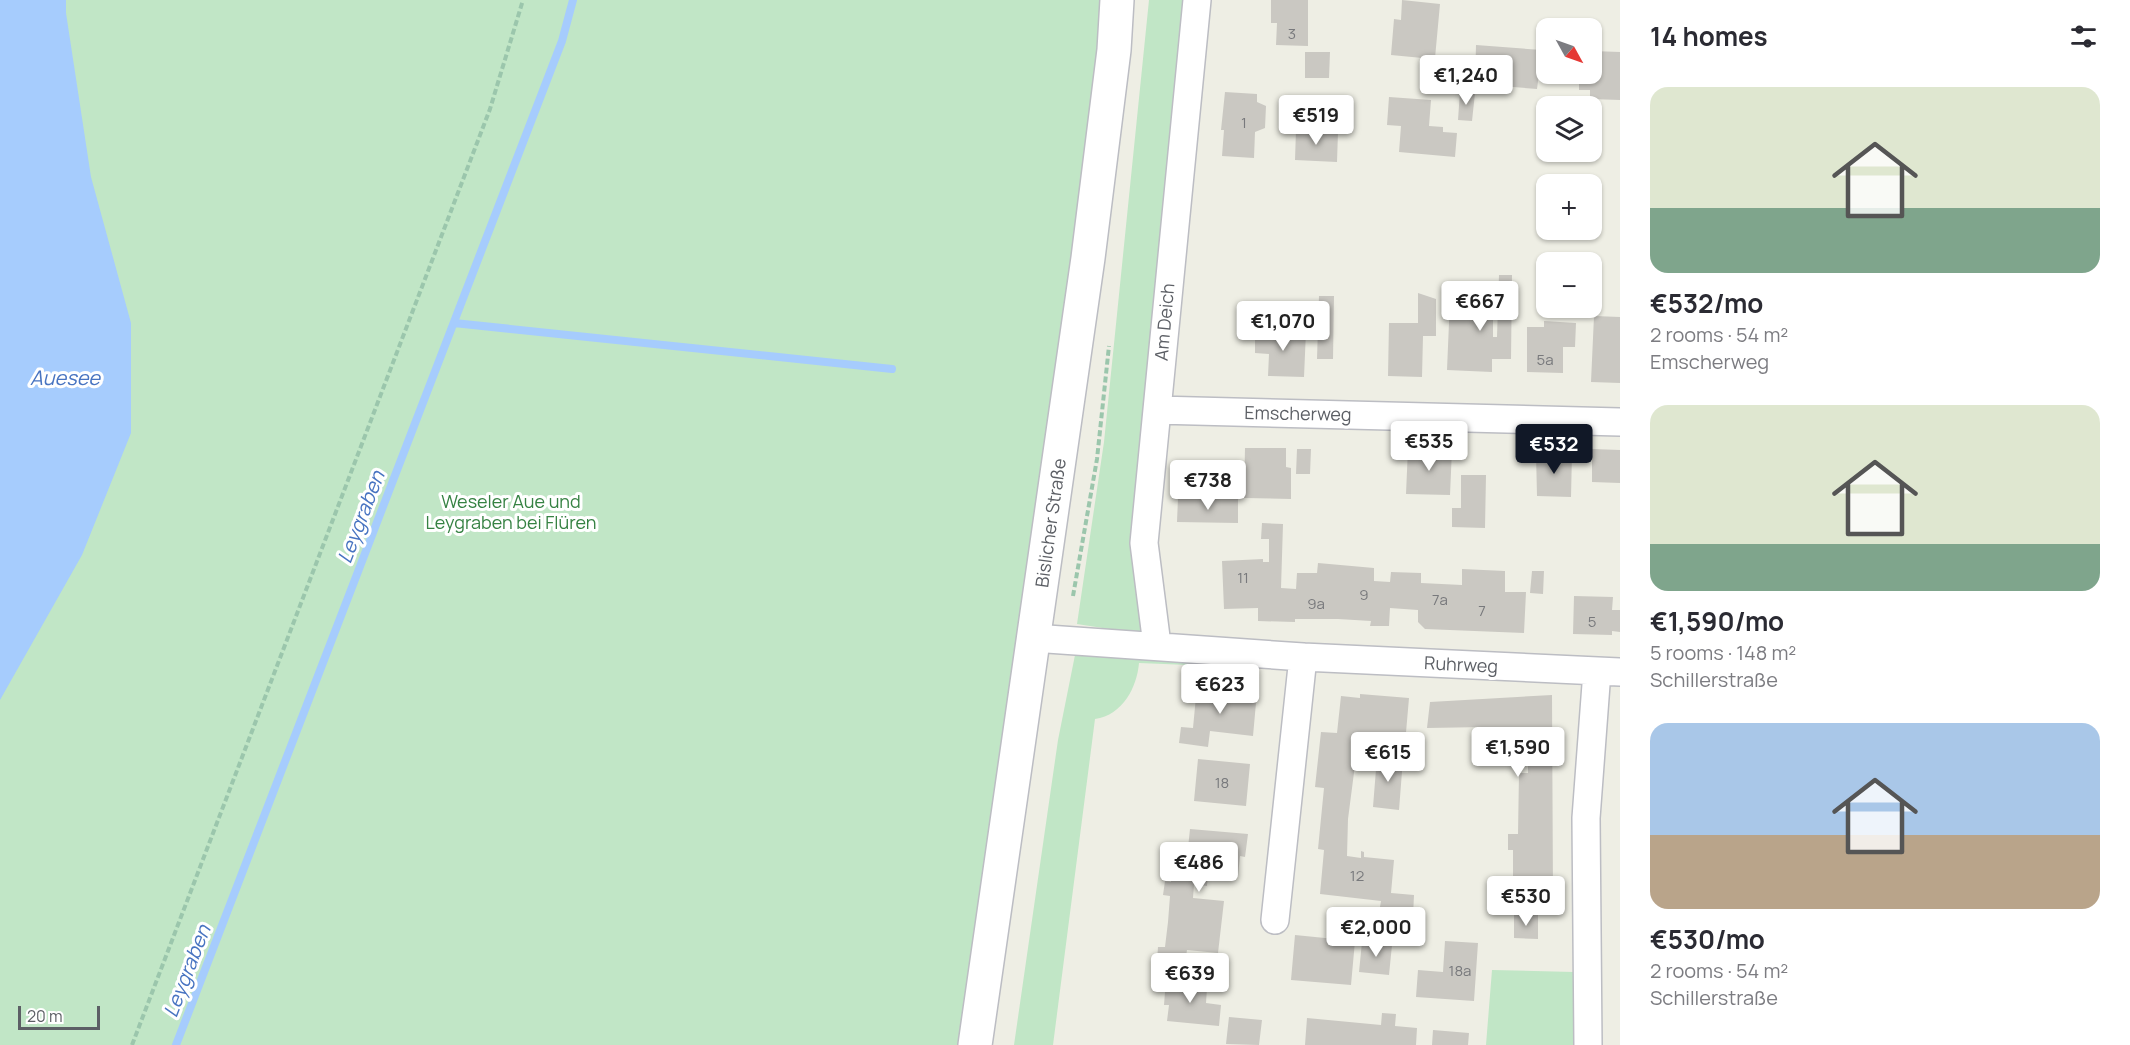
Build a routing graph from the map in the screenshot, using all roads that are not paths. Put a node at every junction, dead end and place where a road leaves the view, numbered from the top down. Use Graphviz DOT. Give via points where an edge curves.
graph roads {
  1 [pos="1117,0"];
  2 [pos="1197,0"];
  3 [pos="1157,410"];
  4 [pos="1620,422"];
  5 [pos="1033,638"];
  6 [pos="1157,645"];
  7 [pos="1303,657"];
  8 [pos="1609,672"];
  9 [pos="1275,921"];
  10 [pos="975,1045"];
  11 [pos="1588,1045"];
  1 -- 5 [label="street, Bislicher Straße" via="1088,258"];
  2 -- 3 [label="street, Am Deich"];
  3 -- 4 [label="street, Emscherweg"];
  3 -- 6 [label="street, Am Deich" via="1144,543"];
  5 -- 6 [label="street, Ruhrweg"];
  5 -- 10 [label="street, Bislicher Straße"];
  6 -- 7 [label="street, Ruhrweg"];
  7 -- 8 [label="street, Ruhrweg"];
  7 -- 9 [label="street"];
  8 -- 11 [label="street" via="1586,818"];
}
